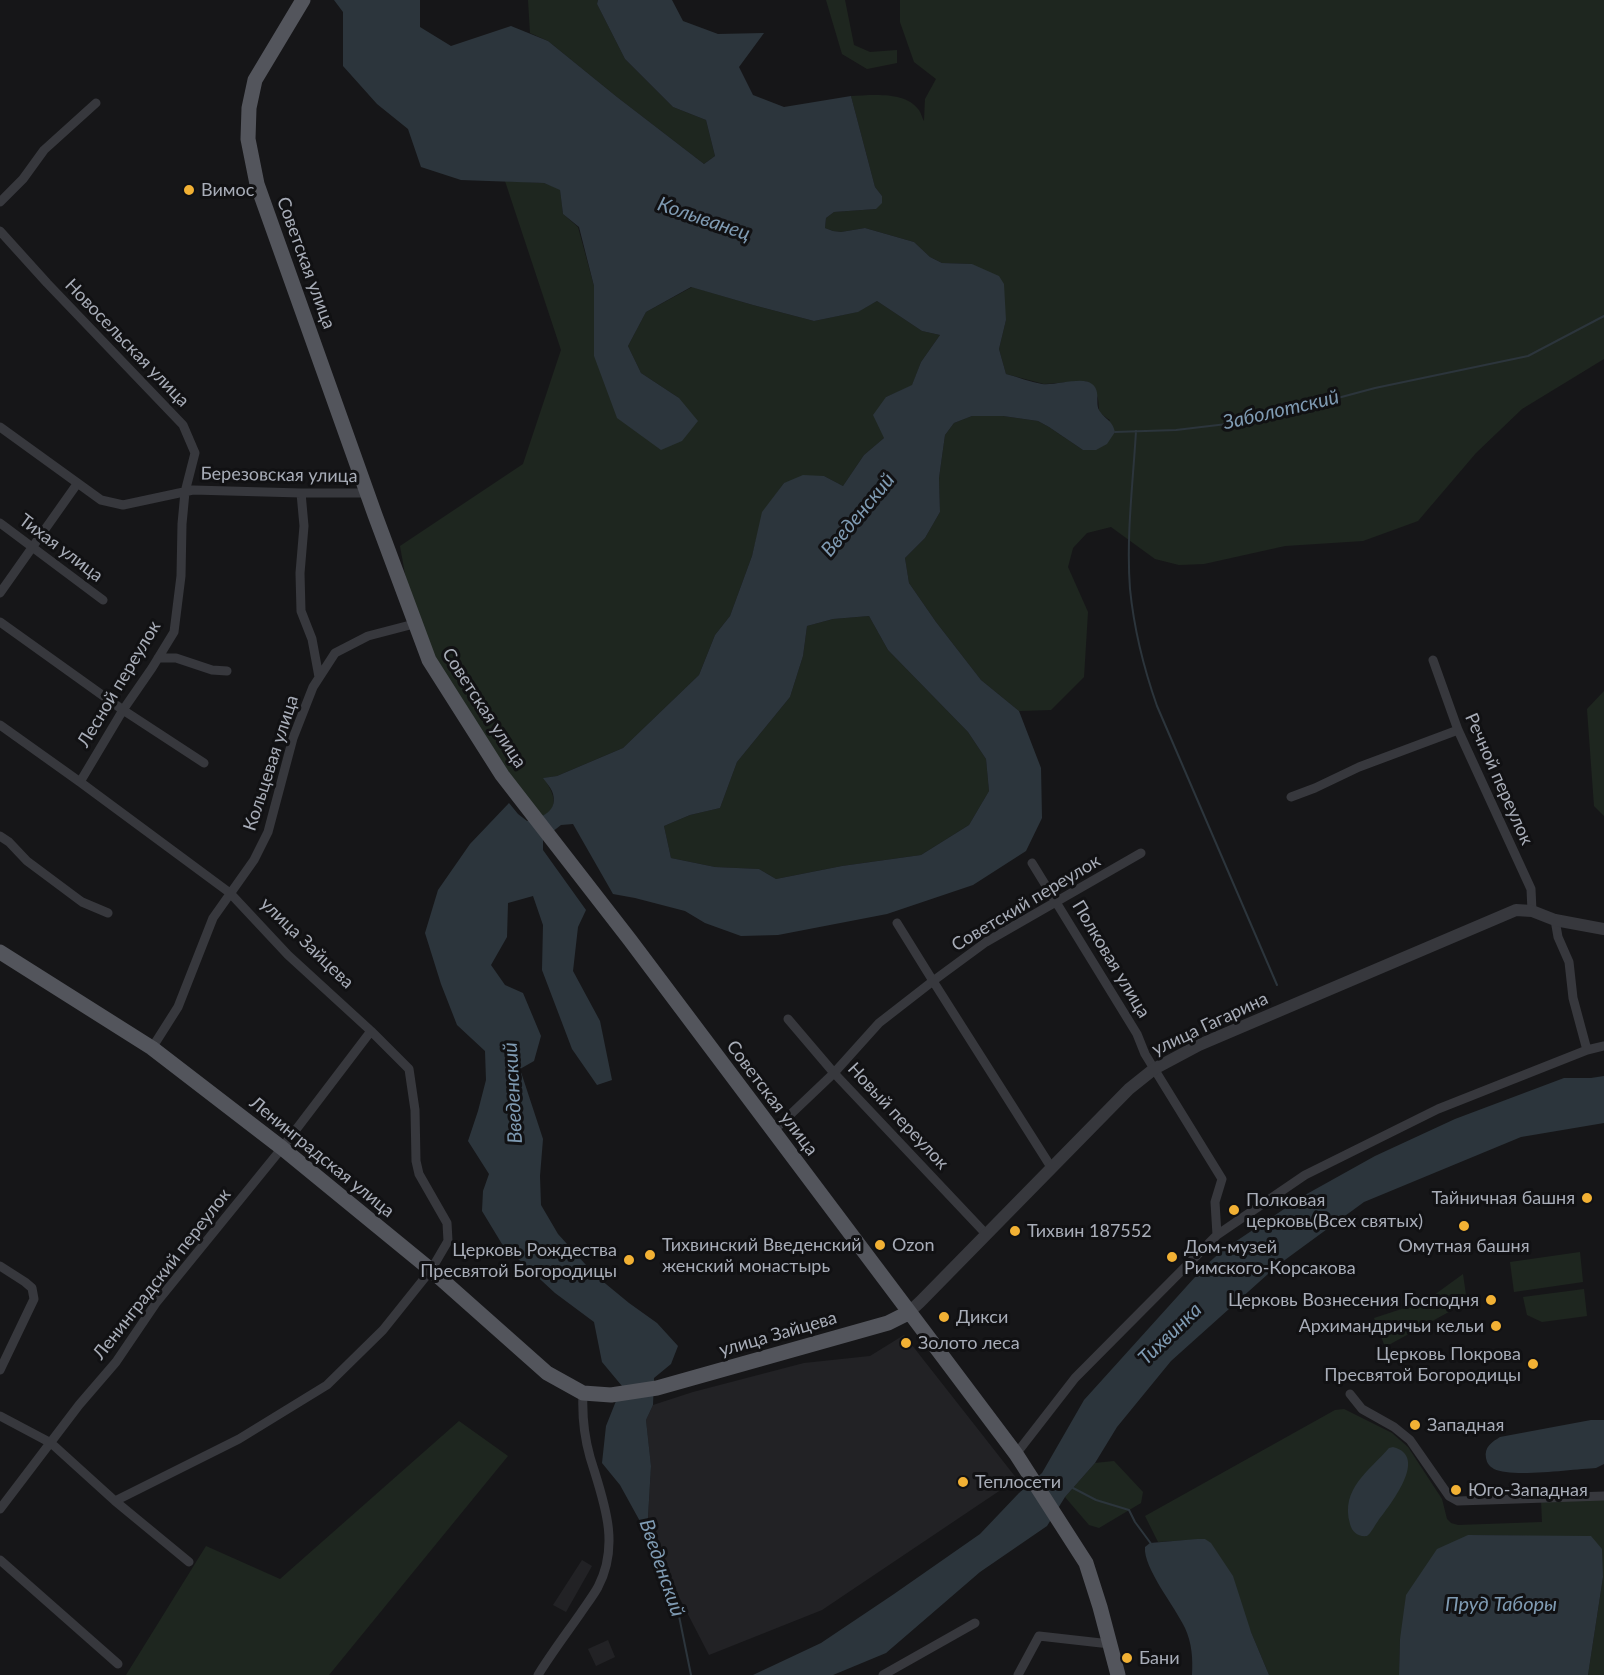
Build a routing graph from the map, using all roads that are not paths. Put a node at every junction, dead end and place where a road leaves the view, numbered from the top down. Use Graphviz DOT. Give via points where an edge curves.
graph roads {
  1 [pos="303,0"];
  2 [pos="96,103"];
  3 [pos="0,202"];
  4 [pos="0,231"];
  5 [pos="0,427"];
  6 [pos="77,484"];
  7 [pos="185,492"];
  8 [pos="301,493"];
  9 [pos="367,493"];
  10 [pos="0,523"];
  11 [pos="34,547"];
  12 [pos="0,592"];
  13 [pos="103,600"];
  14 [pos="0,622"];
  15 [pos="414,624"];
  16 [pos="158,658"];
  17 [pos="1432,660"];
  18 [pos="227,671"];
  19 [pos="319,677"];
  20 [pos="123,710"];
  21 [pos="0,725"];
  22 [pos="1458,730"];
  23 [pos="204,764"];
  24 [pos="80,782"];
  25 [pos="1291,797"];
  26 [pos="0,836"];
  27 [pos="1141,853"];
  28 [pos="1032,863"];
  29 [pos="230,893"];
  30 [pos="1056,901"];
  31 [pos="1532,911"];
  32 [pos="108,914"];
  33 [pos="1555,920"];
  34 [pos="897,923"];
  35 [pos="1604,929"];
  36 [pos="0,952"];
  37 [pos="933,981"];
  38 [pos="788,1019"];
  39 [pos="371,1031"];
  40 [pos="1604,1046"];
  41 [pos="152,1048"];
  42 [pos="1587,1050"];
  43 [pos="1154,1069"];
  44 [pos="834,1073"];
  45 [pos="772,1131"];
  46 [pos="282,1148"];
  47 [pos="1051,1167"];
  48 [pos="986,1234"];
  49 [pos="1217,1235"];
  50 [pos="0,1266"];
  51 [pos="431,1269"];
  52 [pos="908,1313"];
  53 [pos="0,1370"];
  54 [pos="583,1393"];
  55 [pos="611,1395"];
  56 [pos="1350,1395"];
  57 [pos="0,1416"];
  58 [pos="51,1443"];
  59 [pos="1016,1455"];
  60 [pos="1604,1496"];
  61 [pos="114,1501"];
  62 [pos="0,1509"];
  63 [pos="0,1560"];
  64 [pos="189,1562"];
  65 [pos="975,1623"];
  66 [pos="1110,1644"];
  67 [pos="118,1664"];
  68 [pos="538,1675"];
  69 [pos="884,1675"];
  70 [pos="1018,1675"];
  71 [pos="1118,1675"];
  1 -- 9 [label="main road, Советская улица" via="255,80 248,139 257,184"];
  2 -- 3 [label="street" via="44,150"];
  4 -- 7 [label="street, Новосельская улица" via="183,425 195,453"];
  5 -- 6 [label="street, Березовская улица"];
  6 -- 7 [label="street, Березовская улица" via="100,500 123,505"];
  6 -- 11 [label="street"];
  7 -- 8 [label="street, Березовская улица"];
  7 -- 16 [label="street, Лесной переулок" via="174,632"];
  8 -- 9 [label="street, Березовская улица"];
  8 -- 19 [label="street" via="301,610 312,639"];
  9 -- 15 [label="main road, Советская улица"];
  10 -- 11 [label="street, Тихая улица"];
  11 -- 12 [label="street"];
  11 -- 13 [label="street, Тихая улица"];
  14 -- 20 [label="street"];
  15 -- 19 [label="street, Кольцевая улица" via="368,636 335,653"];
  15 -- 45 [label="main road, Советская улица" via="429,660 502,775"];
  16 -- 18 [label="street" via="176,658"];
  16 -- 20 [label="street, Лесной переулок"];
  17 -- 22 [label="street, Речной переулок"];
  19 -- 29 [label="street, Кольцевая улица" via="293,738 268,832 254,861"];
  20 -- 23 [label="street"];
  20 -- 24 [label="street, Лесной переулок"];
  21 -- 24 [label="street, улица Зайцева"];
  22 -- 25 [label="street"];
  22 -- 31 [label="street, Речной переулок" via="1531,889"];
  24 -- 29 [label="street, улица Зайцева"];
  26 -- 32 [label="street" via="82,902"];
  27 -- 30 [label="street, Советский переулок"];
  28 -- 30 [label="street, Полковая улица"];
  29 -- 39 [label="street, улица Зайцева" via="288,955"];
  29 -- 41 [label="street, Кольцевая улица" via="213,918 178,1007"];
  30 -- 37 [label="street, Советский переулок" via="986,942"];
  30 -- 43 [label="street, Полковая улица"];
  31 -- 33 [label="street"];
  31 -- 43 [label="street, улица Гагарина" via="1516,910"];
  33 -- 35 [label="street"];
  33 -- 42 [label="street" via="1569,962 1573,998"];
  34 -- 37 [label="street"];
  36 -- 41 [label="main road, Ленинградская улица"];
  37 -- 44 [label="street, Советский переулок" via="879,1023"];
  37 -- 47 [label="street"];
  38 -- 44 [label="street, Новый переулок"];
  39 -- 46 [label="street, Ленинградский переулок"];
  39 -- 51 [label="street, улица Зайцева" via="409,1069 419,1174 447,1223 448,1241"];
  40 -- 42 [label="street"];
  41 -- 46 [label="main road, Ленинградская улица"];
  42 -- 49 [label="street" via="1438,1109 1305,1175"];
  43 -- 47 [label="street, улица Гагарина"];
  43 -- 49 [label="street, Полковая улица" via="1222,1179 1215,1202"];
  44 -- 45 [label="street, Советский переулок"];
  44 -- 48 [label="street, Новый переулок"];
  45 -- 52 [label="main road, Советская улица"];
  46 -- 51 [label="main road, Ленинградская улица"];
  46 -- 58 [label="street, Ленинградский переулок" via="156,1303 116,1362"];
  47 -- 48 [label="street, улица Гагарина"];
  48 -- 52 [label="street, улица Гагарина"];
  49 -- 59 [label="street" via="1075,1378"];
  50 -- 53 [label="street" via="26,1281 32,1288 33,1299"];
  51 -- 54 [label="main road, Ленинградская улица" via="547,1373"];
  51 -- 61 [label="street, улица Зайцева" via="383,1330 327,1385 239,1439"];
  52 -- 55 [label="main road, улица Зайцева" via="888,1323 657,1388"];
  52 -- 59 [label="main road, Советская улица"];
  54 -- 55 [label="main road, Ленинградская улица"];
  54 -- 68 [label="street" via="583,1422 608,1522 609,1546 598,1587"];
  56 -- 60 [label="street" via="1362,1409 1410,1440 1449,1496 1458,1501"];
  57 -- 58 [label="street"];
  58 -- 61 [label="street"];
  58 -- 62 [label="street, Ленинградский переулок"];
  59 -- 66 [label="main road, Советская улица" via="1086,1563"];
  61 -- 64 [label="street"];
  63 -- 67 [label="street"];
  65 -- 69 [label="street"];
  66 -- 70 [label="street" via="1039,1636"];
  66 -- 71 [label="main road"];
}
